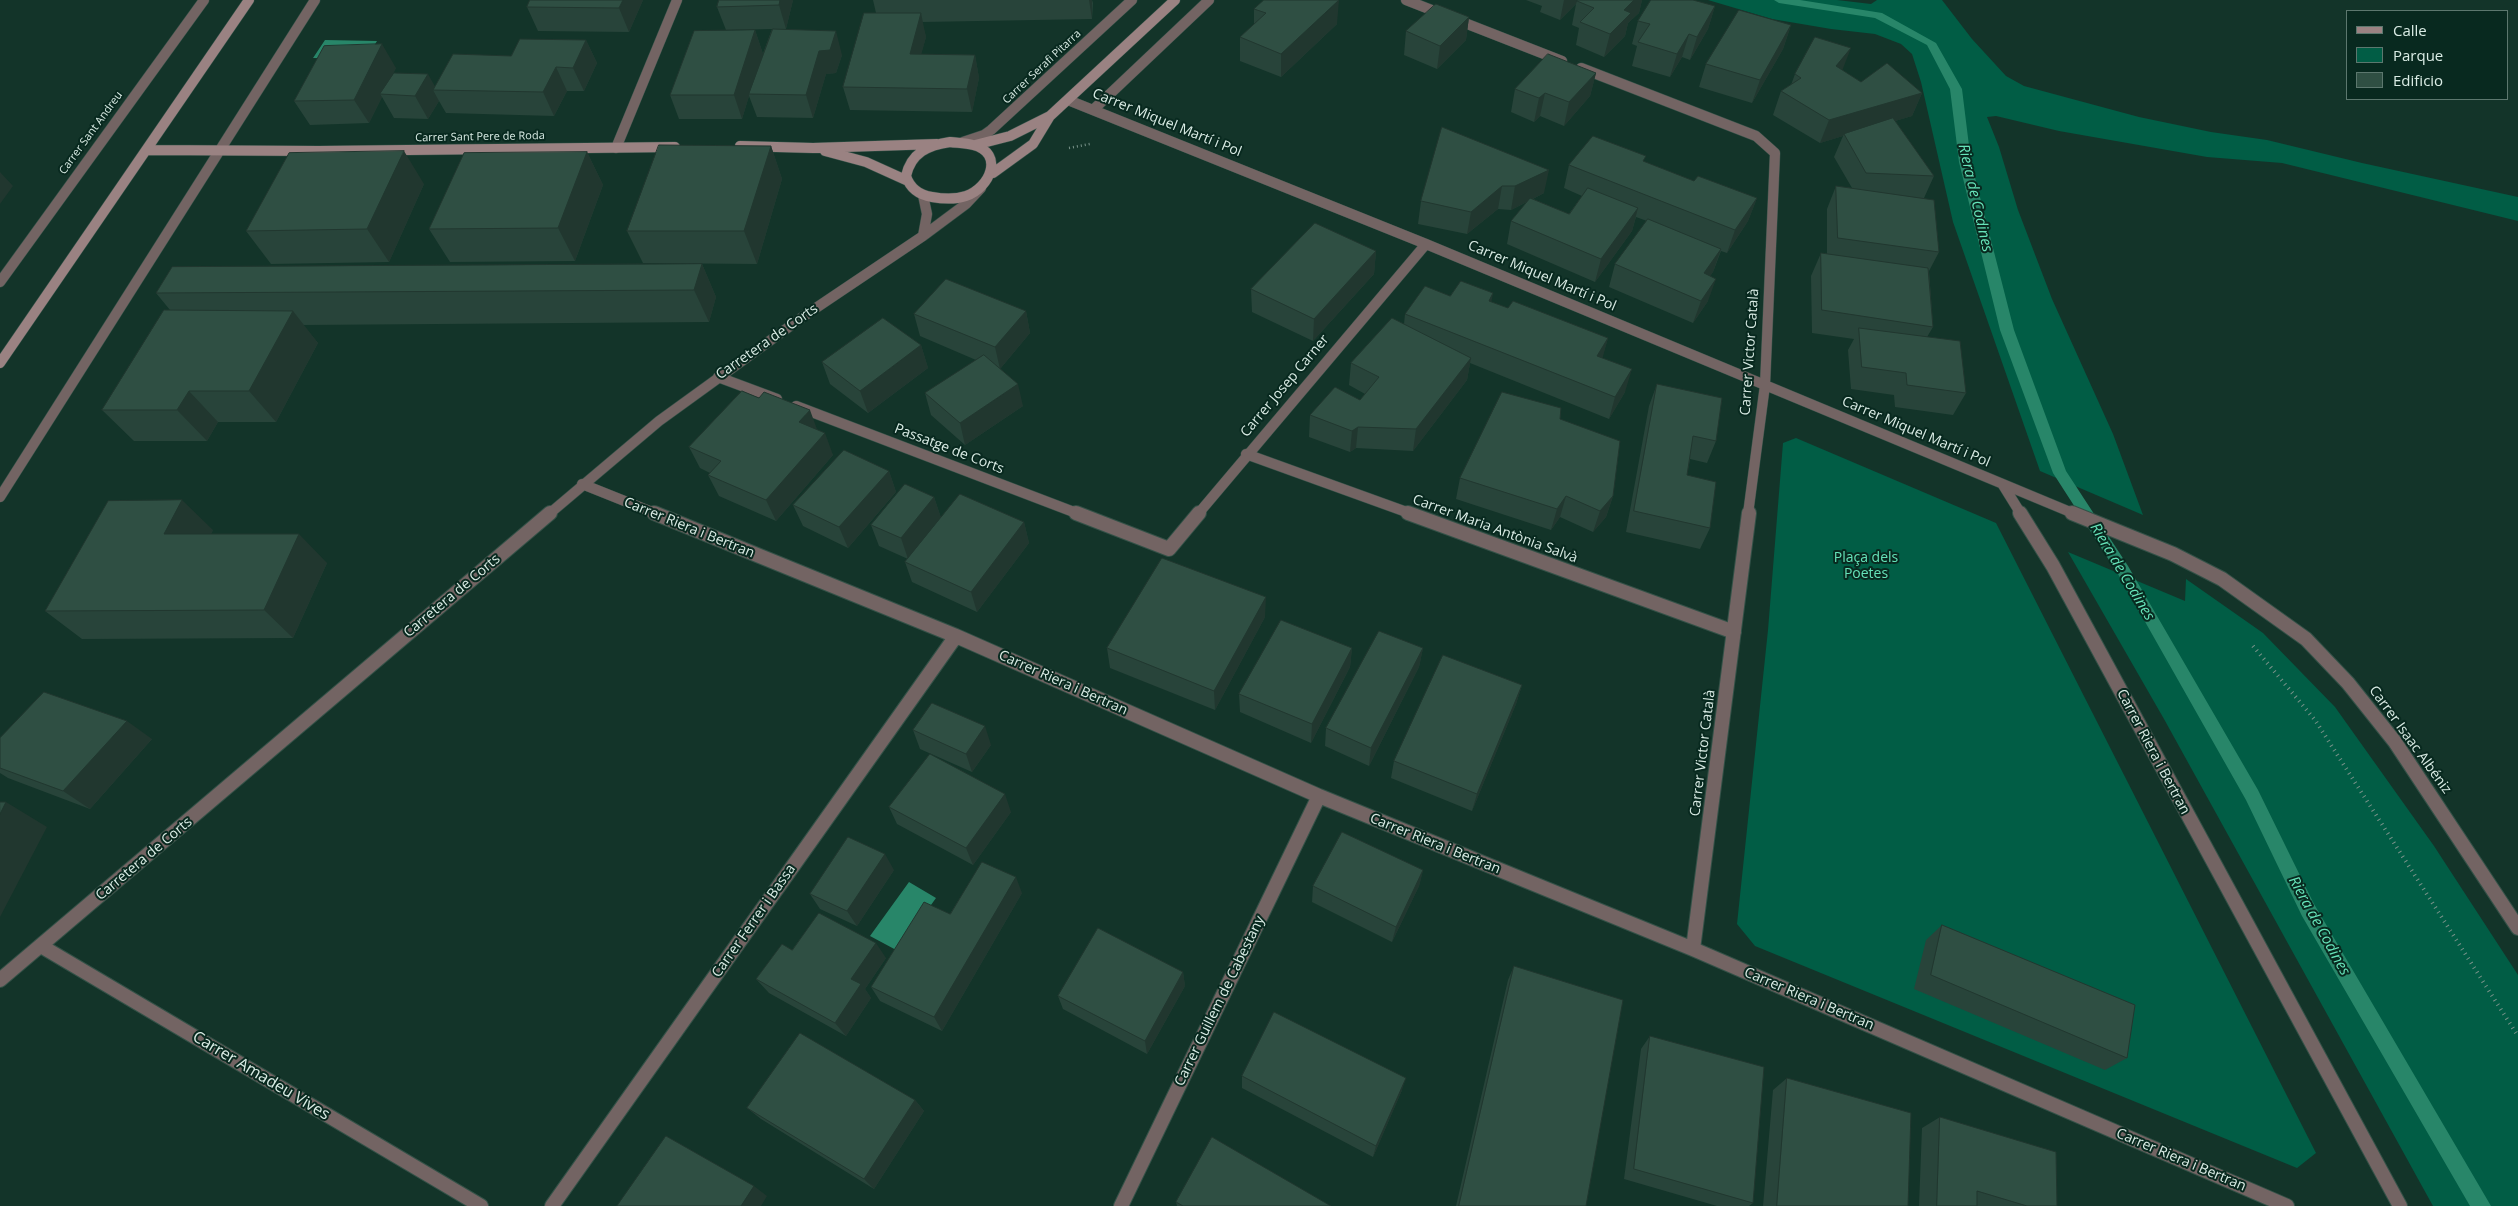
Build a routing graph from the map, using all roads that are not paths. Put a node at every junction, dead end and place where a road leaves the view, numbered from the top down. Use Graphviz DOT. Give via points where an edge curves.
graph roads {
  1 [pos="204,0"];
  2 [pos="249,0"];
  3 [pos="315,0"];
  4 [pos="677,0"];
  5 [pos="1132,0"];
  6 [pos="1175,0"];
  7 [pos="1209,0"];
  8 [pos="1406,0"];
  9 [pos="1068,100"];
  10 [pos="1094,109"];
  11 [pos="1050,116"];
  12 [pos="963,142"];
  13 [pos="937,144"];
  14 [pos="975,145"];
  15 [pos="726,146"];
  16 [pos="686,147"];
  17 [pos="616,148"];
  18 [pos="813,148"];
  19 [pos="146,150"];
  20 [pos="220,150"];
  21 [pos="993,173"];
  22 [pos="908,181"];
  23 [pos="982,188"];
  24 [pos="923,195"];
  25 [pos="923,236"];
  26 [pos="1426,244"];
  27 [pos="0,282"];
  28 [pos="0,364"];
  29 [pos="718,377"];
  30 [pos="1765,385"];
  31 [pos="1246,454"];
  32 [pos="582,484"];
  33 [pos="2003,485"];
  34 [pos="0,498"];
  35 [pos="1169,549"];
  36 [pos="1734,632"];
  37 [pos="956,636"];
  38 [pos="1319,796"];
  39 [pos="2518,928"];
  40 [pos="41,946"];
  41 [pos="1693,949"];
  42 [pos="0,980"];
  43 [pos="481,1206"];
  44 [pos="552,1206"];
  45 [pos="1120,1206"];
  46 [pos="2287,1206"];
  47 [pos="2400,1206"];
  1 -- 27 [label="street, Carrer Sant Andreu"];
  2 -- 19 [label="street"];
  3 -- 20 [label="street"];
  4 -- 17 [label="street"];
  5 -- 12 [label="street, Carrer Serafi Pitarra" via="991,130"];
  6 -- 9 [label="street"];
  7 -- 10 [label="street"];
  8 -- 30 [label="street, Carrer Victor Català" via="1756,136 1775,153"];
  9 -- 10 [label="street, Carrer Miquel Martí i Pol"];
  9 -- 11 [label="street"];
  10 -- 26 [label="street, Carrer Miquel Martí i Pol"];
  11 -- 14 [label="street" via="1010,136"];
  11 -- 21 [label="street" via="1033,144"];
  12 -- 13 [label="street"];
  12 -- 14 [label="street"];
  13 -- 18 [label="street"];
  13 -- 22 [label="street" via="912,160 907,170"];
  14 -- 21 [label="street" via="988,154 994,166"];
  15 -- 18 [label="street"];
  16 -- 17 [label="street, Carrer Sant Pere de Roda"];
  17 -- 20 [label="street, Carrer Sant Pere de Roda"];
  18 -- 22 [label="street" via="866,162"];
  19 -- 20 [label="street, Carrer Sant Pere de Roda"];
  19 -- 28 [label="street"];
  20 -- 34 [label="street"];
  21 -- 23 [label="street"];
  22 -- 24 [label="street"];
  23 -- 24 [label="street" via="953,199"];
  23 -- 25 [label="street, Carretera de Corts"];
  24 -- 25 [label="street" via="927,214"];
  25 -- 29 [label="street, Carretera de Corts"];
  26 -- 30 [label="street, Carrer Miquel Martí i Pol"];
  26 -- 31 [label="street, Carrer Josep Carner"];
  29 -- 32 [label="street, Carretera de Corts"];
  29 -- 35 [label="street, Passatge de Corts"];
  30 -- 33 [label="street, Carrer Miquel Martí i Pol"];
  30 -- 36 [label="street, Carrer Victor Català"];
  31 -- 35 [label="street, Carrer Josep Carner"];
  31 -- 36 [label="street, Carrer Maria Antònia Salvà"];
  32 -- 37 [label="street, Carrer Riera i Bertran"];
  32 -- 40 [label="street, Carretera de Corts"];
  33 -- 39 [label="street, Carrer Isaac Albéniz" via="2173,554 2222,579 2312,645 2348,682 2395,742"];
  33 -- 47 [label="street, Carrer Riera i Bertran" via="2053,566"];
  36 -- 41 [label="street, Carrer Victor Català"];
  37 -- 38 [label="street, Carrer Riera i Bertran"];
  37 -- 44 [label="street, Carrer Ferrer i Bassa"];
  38 -- 41 [label="street, Carrer Riera i Bertran"];
  38 -- 45 [label="street, Carrer Guillem de Cabestany"];
  40 -- 42 [label="street, Carretera de Corts"];
  40 -- 43 [label="street, Carrer Amadeu Vives"];
  41 -- 46 [label="street, Carrer Riera i Bertran"];
}
